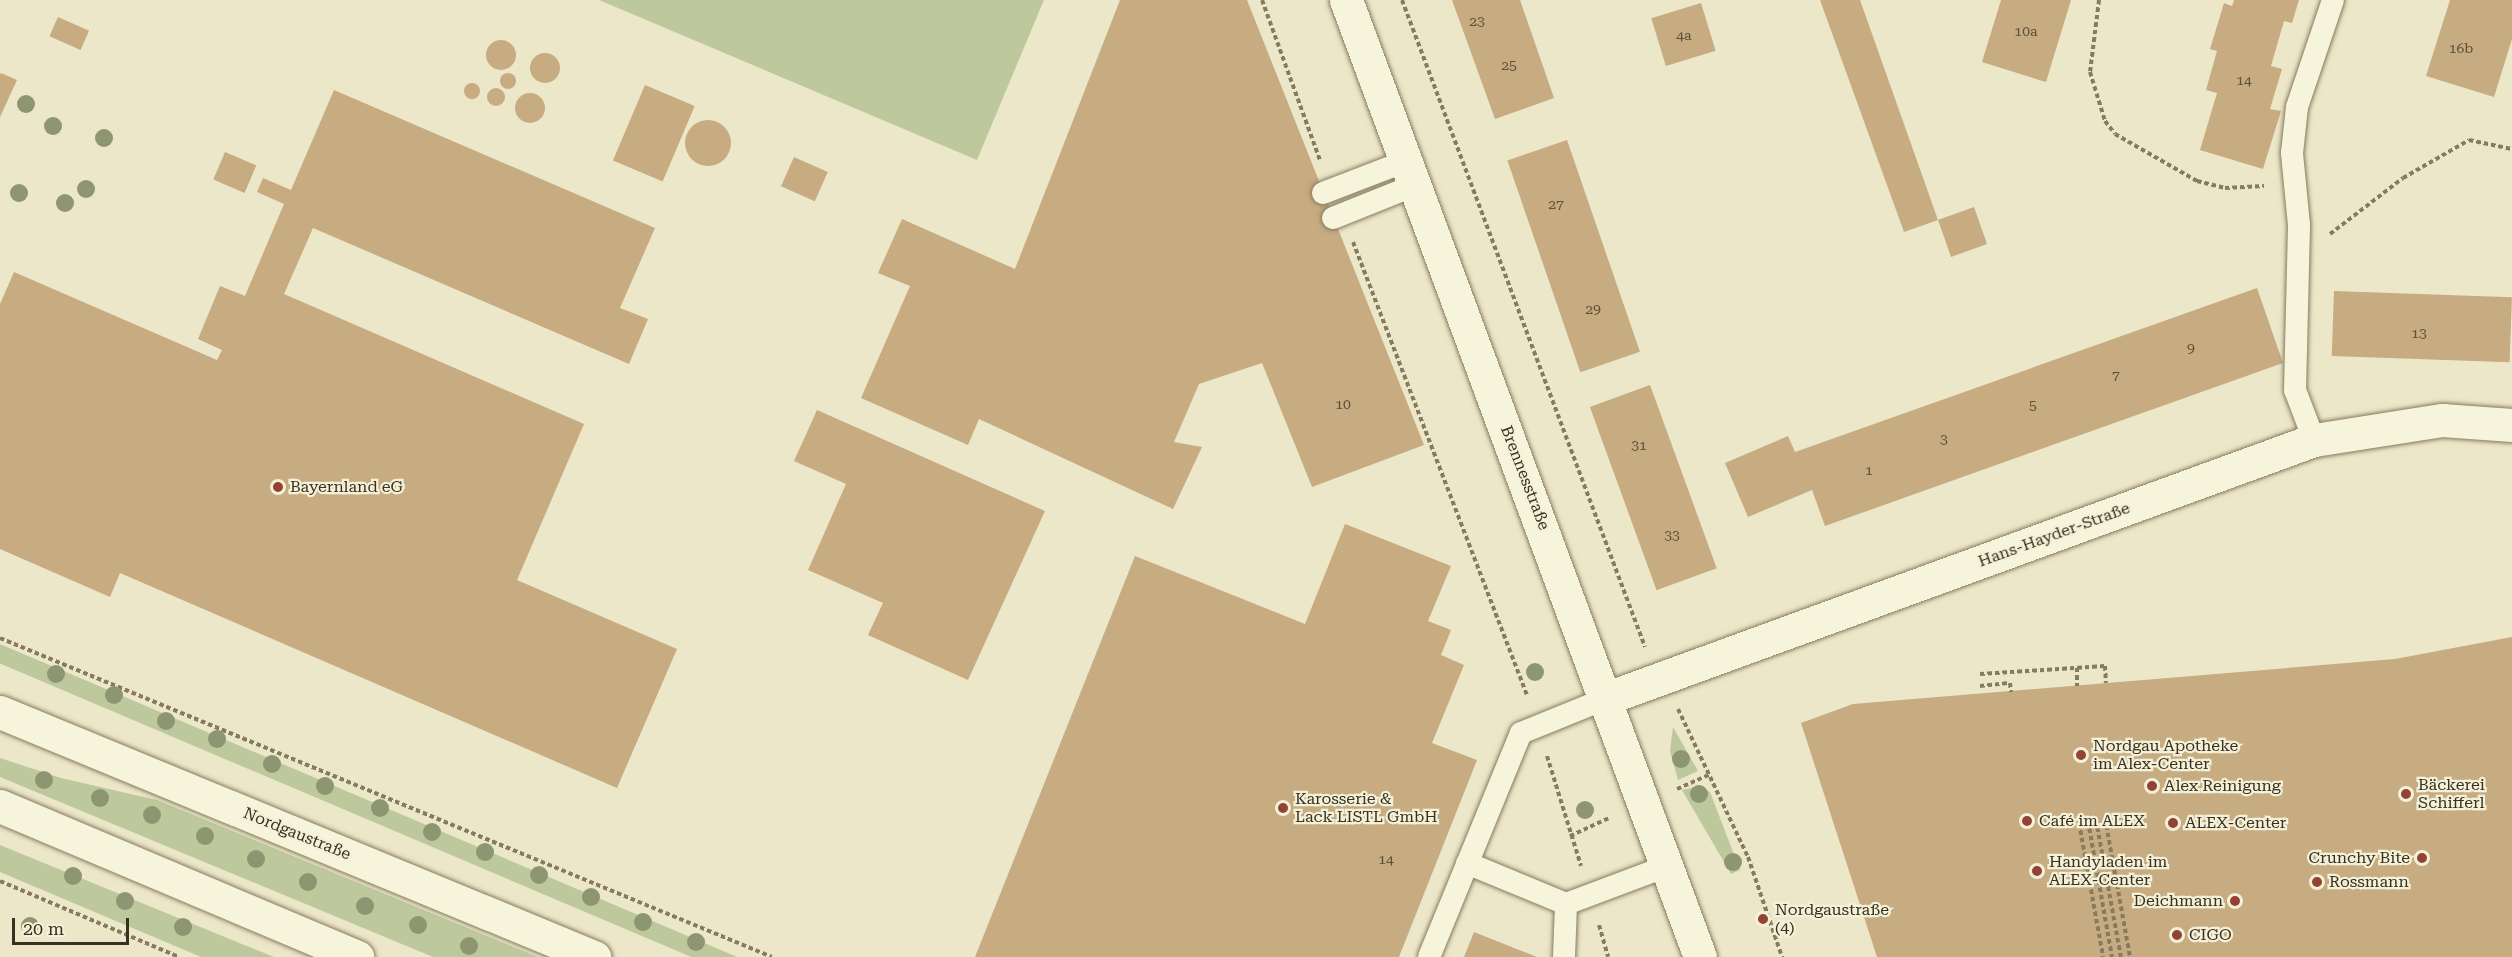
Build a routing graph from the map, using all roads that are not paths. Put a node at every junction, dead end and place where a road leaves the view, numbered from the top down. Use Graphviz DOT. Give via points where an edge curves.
graph roads {
  1 [pos="1346,0"];
  2 [pos="2333,0"];
  3 [pos="1411,173"];
  4 [pos="1328,192"];
  5 [pos="1338,217"];
  6 [pos="2512,425"];
  7 [pos="2314,440"];
  8 [pos="1607,698"];
  9 [pos="0,711"];
  10 [pos="0,806"];
  11 [pos="1467,863"];
  12 [pos="1667,866"];
  13 [pos="1566,904"];
  14 [pos="357,957"];
  15 [pos="594,957"];
  16 [pos="1429,957"];
  17 [pos="1564,957"];
  18 [pos="1700,957"];
  1 -- 3 [label="street, Brennesstraße"];
  2 -- 7 [label="lane" via="2297,107 2292,153 2298,258 2295,390"];
  3 -- 4 [label="lane"];
  3 -- 5 [label="lane"];
  3 -- 8 [label="street, Brennesstraße"];
  6 -- 7 [label="street, Hans-Hayder-Straße" via="2442,420"];
  7 -- 8 [label="street, Hans-Hayder-Straße"];
  8 -- 11 [label="lane" via="1521,733"];
  8 -- 12 [label="street, Brennesstraße"];
  9 -- 15 [label="street, Nordgaustraße"];
  10 -- 14 [label="street"];
  11 -- 13 [label="lane"];
  11 -- 16 [label="lane"];
  12 -- 13 [label="lane"];
  12 -- 18 [label="street, Brennesstraße"];
  13 -- 17 [label="lane"];
}
